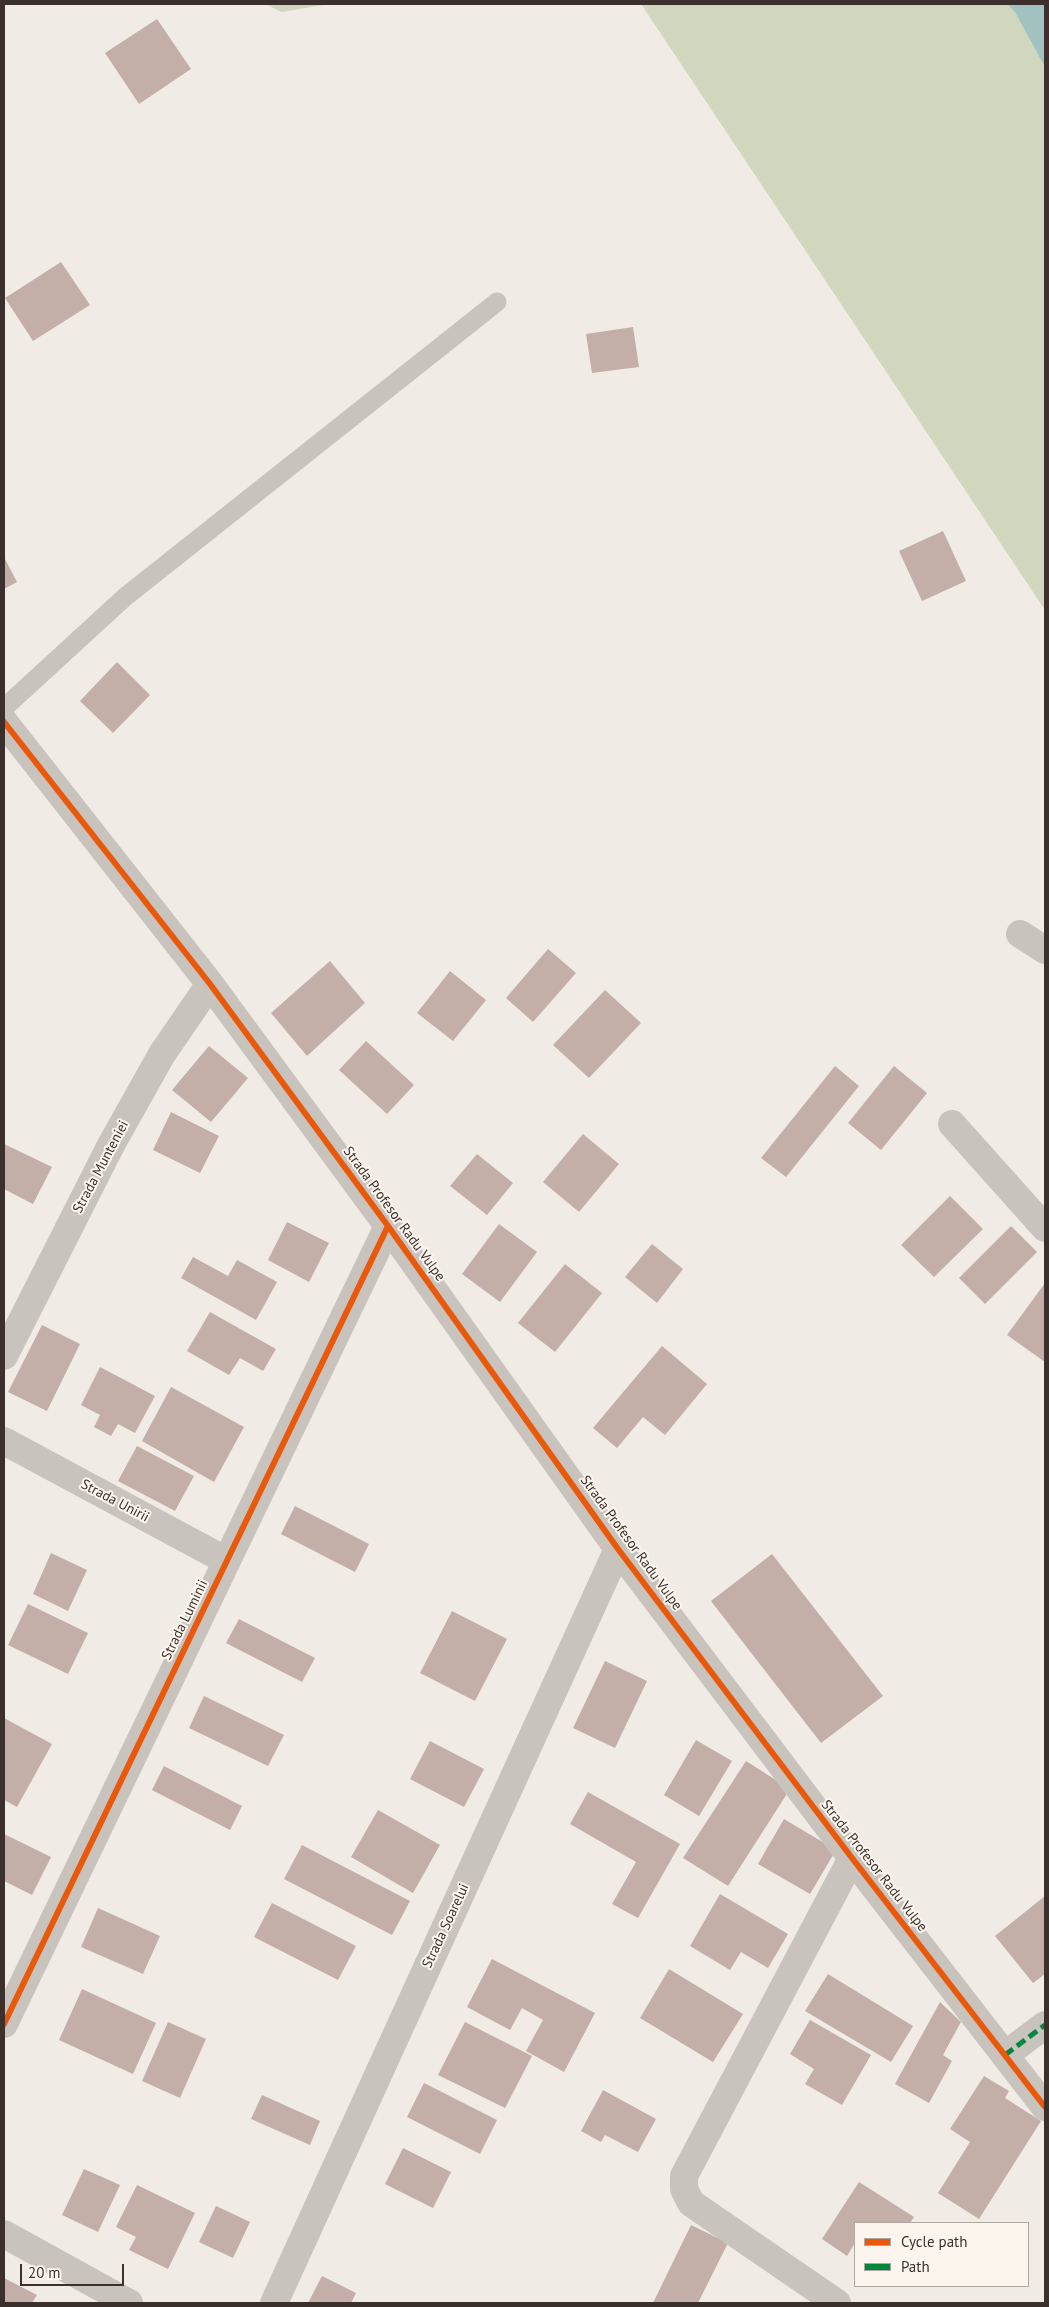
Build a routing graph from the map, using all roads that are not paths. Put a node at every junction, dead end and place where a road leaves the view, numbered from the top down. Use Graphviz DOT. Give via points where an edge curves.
graph roads {
  1 [pos="497,302"];
  2 [pos="4,708"];
  3 [pos="4,722"];
  4 [pos="1020,934"];
  5 [pos="1045,950"];
  6 [pos="210,984"];
  7 [pos="952,1124"];
  8 [pos="388,1226"];
  9 [pos="1045,1228"];
  10 [pos="4,1356"];
  11 [pos="4,1441"];
  12 [pos="618,1549"];
  13 [pos="227,1561"];
  14 [pos="852,1858"];
  15 [pos="4,2024"];
  16 [pos="1045,2025"];
  17 [pos="1005,2055"];
  18 [pos="1045,2107"];
  19 [pos="4,2234"];
  20 [pos="129,2303"];
  21 [pos="274,2303"];
  22 [pos="837,2303"];
  1 -- 2 [label="lane" via="125,597"];
  3 -- 6 [label="street, Strada Profesor Radu Vulpe"];
  4 -- 5 [label="street"];
  6 -- 8 [label="street, Strada Profesor Radu Vulpe"];
  6 -- 10 [label="street, Strada Munteniei" via="162,1054 116,1137"];
  7 -- 9 [label="street"];
  8 -- 12 [label="street, Strada Profesor Radu Vulpe"];
  8 -- 13 [label="street, Strada Luminii"];
  11 -- 13 [label="street, Strada Unirii"];
  12 -- 14 [label="street, Strada Profesor Radu Vulpe"];
  12 -- 21 [label="street, Strada Soarelui"];
  13 -- 15 [label="street, Strada Luminii"];
  14 -- 17 [label="street, Strada Profesor Radu Vulpe"];
  14 -- 22 [label="street" via="684,2176 684,2189 691,2203"];
  16 -- 17 [label="street"];
  17 -- 18 [label="street, Strada Profesor Radu Vulpe"];
  19 -- 20 [label="street"];
}
